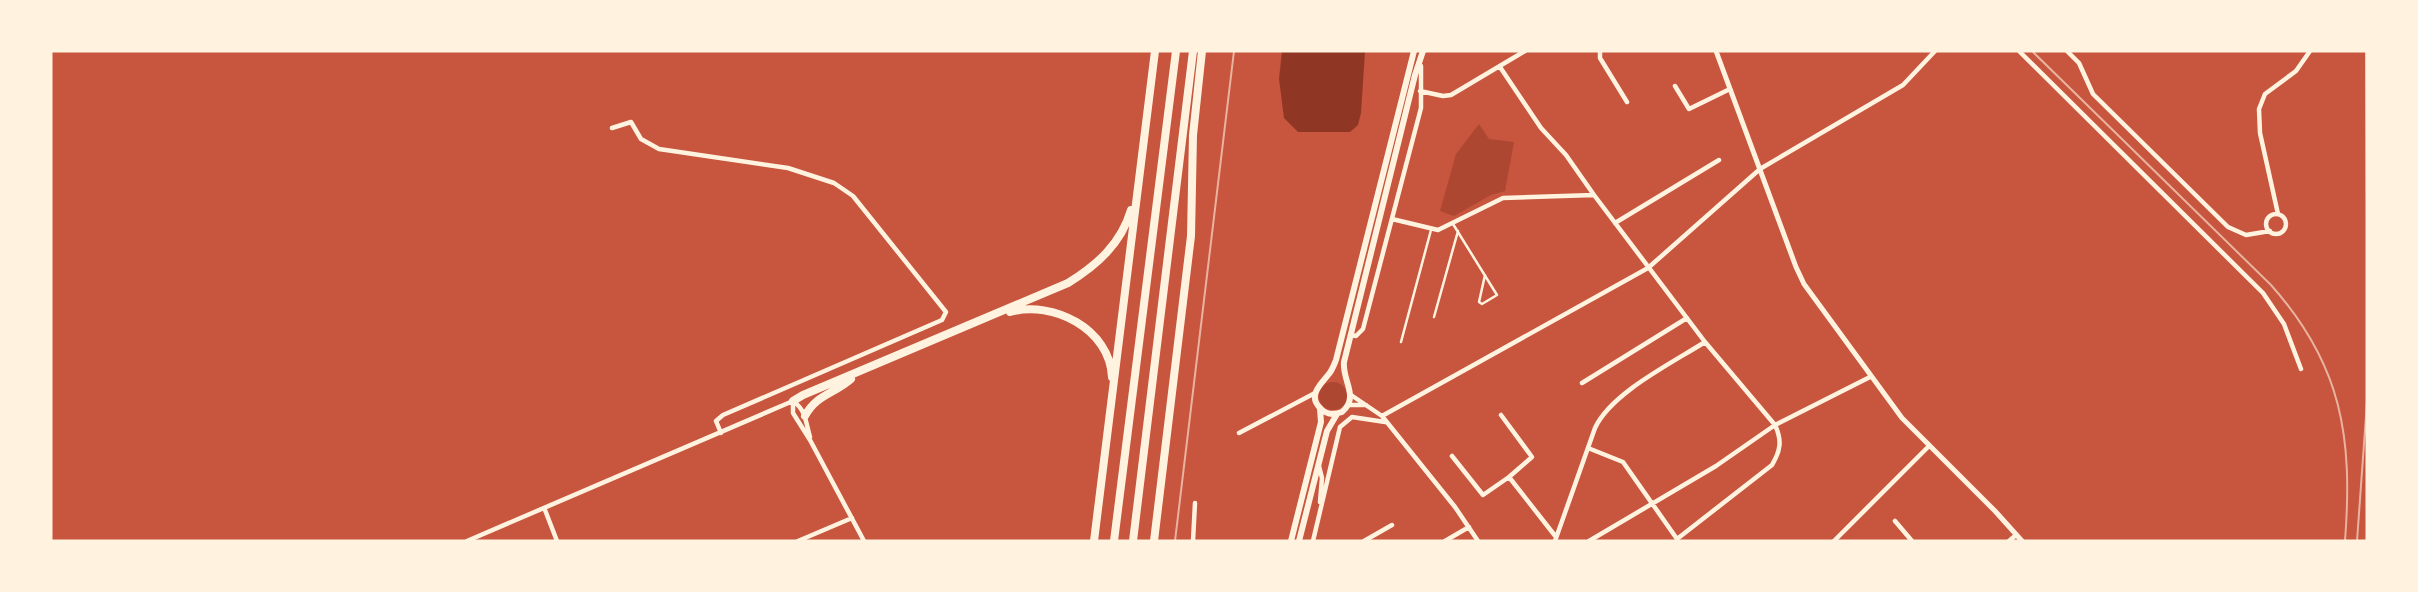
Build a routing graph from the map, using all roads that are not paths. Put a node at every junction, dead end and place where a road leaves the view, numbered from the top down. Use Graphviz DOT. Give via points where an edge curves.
graph roads {
  1 [pos="1155,51"];
  2 [pos="1176,51"];
  3 [pos="1193,51"];
  4 [pos="1202,51"];
  5 [pos="1414,51"];
  6 [pos="1525,51"];
  7 [pos="1600,51"];
  8 [pos="1716,51"];
  9 [pos="1935,51"];
  10 [pos="2020,51"];
  11 [pos="2067,51"];
  12 [pos="2310,51"];
  13 [pos="1423,52"];
  14 [pos="1500,67"];
  15 [pos="1675,86"];
  16 [pos="1730,89"];
  17 [pos="1420,91"];
  18 [pos="1627,102"];
  19 [pos="612,128"];
  20 [pos="1143,134"];
  21 [pos="1719,160"];
  22 [pos="1760,169"];
  23 [pos="1594,195"];
  24 [pos="2278,214"];
  25 [pos="1392,219"];
  26 [pos="1615,223"];
  27 [pos="1453,224"];
  28 [pos="1431,230"];
  29 [pos="1458,231"];
  30 [pos="2270,231"];
  31 [pos="1648,268"];
  32 [pos="1485,275"];
  33 [pos="1434,317"];
  34 [pos="1687,318"];
  35 [pos="1351,335"];
  36 [pos="1401,342"];
  37 [pos="1705,342"];
  38 [pos="2301,369"];
  39 [pos="1870,377"];
  40 [pos="851,379"];
  41 [pos="1324,380"];
  42 [pos="1582,383"];
  43 [pos="1348,386"];
  44 [pos="1315,393"];
  45 [pos="1351,395"];
  46 [pos="793,401"];
  47 [pos="1112,405"];
  48 [pos="1349,405"];
  49 [pos="1367,405"];
  50 [pos="1320,409"];
  51 [pos="1337,414"];
  52 [pos="1501,415"];
  53 [pos="805,416"];
  54 [pos="1382,416"];
  55 [pos="1386,422"];
  56 [pos="1775,425"];
  57 [pos="721,433"];
  58 [pos="1239,433"];
  59 [pos="810,440"];
  60 [pos="1929,446"];
  61 [pos="1588,448"];
  62 [pos="1452,456"];
  63 [pos="1319,465"];
  64 [pos="1509,477"];
  65 [pos="1195,503"];
  66 [pos="1653,504"];
  67 [pos="545,510"];
  68 [pos="1319,517"];
  69 [pos="852,518"];
  70 [pos="1895,521"];
  71 [pos="1392,525"];
  72 [pos="1469,527"];
  73 [pos="2016,535"];
  74 [pos="1555,539"];
  75 [pos="1678,540"];
  76 [pos="467,541"];
  77 [pos="557,541"];
  78 [pos="798,541"];
  79 [pos="864,541"];
  80 [pos="1094,541"];
  81 [pos="1114,541"];
  82 [pos="1133,541"];
  83 [pos="1154,541"];
  84 [pos="1193,541"];
  85 [pos="1291,541"];
  86 [pos="1299,541"];
  87 [pos="1313,541"];
  88 [pos="1364,541"];
  89 [pos="1445,541"];
  90 [pos="1478,541"];
  91 [pos="1589,541"];
  92 [pos="1834,541"];
  93 [pos="1912,541"];
  94 [pos="2009,541"];
  95 [pos="2022,541"];
  1 -- 20 [label="highway"];
  2 -- 81 [label="highway"];
  3 -- 82 [label="highway"];
  4 -- 83 [label="highway" via="1193,135 1191,236"];
  5 -- 41 [label="main road" via="1336,360"];
  6 -- 14 [label="street"];
  7 -- 18 [label="street"];
  8 -- 16 [label="street"];
  9 -- 22 [label="street" via="1903,85"];
  10 -- 38 [label="street" via="2263,293 2284,324"];
  11 -- 30 [label="street" via="2079,63 2093,94 2228,227 2246,235"];
  12 -- 24 [label="street" via="2296,71 2265,94 2259,109"];
  13 -- 17 [label="street"];
  13 -- 35 [label="main road"];
  14 -- 17 [label="street" via="1451,95"];
  14 -- 23 [label="street"];
  15 -- 16 [label="street" via="1689,109"];
  16 -- 22 [label="street"];
  17 -- 25 [label="street" via="1421,108"];
  19 -- 57 [label="street" via="631,122 641,139 659,149 768,164 834,183 853,196 946,312 942,320 723,415 716,421"];
  20 -- 46 [label="highway" via="1128,219 1117,240 1089,270"];
  20 -- 47 [label="highway"];
  21 -- 26 [label="street"];
  22 -- 31 [label="street"];
  22 -- 39 [label="street" via="1800,276"];
  23 -- 26 [label="street"];
  23 -- 27 [label="street" via="1503,198"];
  24 -- 30 [label="street" via="2267,219"];
  24 -- 30 [label="street" via="2286,220 2284,229"];
  25 -- 28 [label="street"];
  25 -- 35 [label="street" via="1363,329"];
  26 -- 31 [label="street"];
  27 -- 28 [label="street"];
  27 -- 29 [label="lane"];
  28 -- 36 [label="lane"];
  29 -- 32 [label="lane"];
  29 -- 33 [label="lane"];
  31 -- 34 [label="street"];
  31 -- 54 [label="street"];
  32 -- 32 [label="lane" via="1497,295 1482,303 1479,302"];
  34 -- 37 [label="street"];
  34 -- 42 [label="street"];
  35 -- 43 [label="main road" via="1343,369"];
  37 -- 56 [label="street"];
  37 -- 61 [label="street" via="1613,402 1598,421"];
  39 -- 56 [label="street"];
  39 -- 60 [label="street"];
  40 -- 46 [label="highway"];
  40 -- 47 [label="highway" via="1006,314 1044,310 1078,322 1095,337 1111,368"];
  40 -- 53 [label="highway" via="815,401"];
  41 -- 43 [label="main road" via="1340,379"];
  41 -- 44 [label="main road"];
  43 -- 45 [label="main road"];
  44 -- 50 [label="main road"];
  44 -- 58 [label="street"];
  45 -- 48 [label="main road"];
  45 -- 49 [label="street"];
  46 -- 53 [label="street"];
  46 -- 57 [label="street"];
  46 -- 59 [label="street" via="793,413"];
  47 -- 80 [label="highway"];
  48 -- 49 [label="street"];
  48 -- 51 [label="main road"];
  49 -- 54 [label="street"];
  50 -- 51 [label="main road"];
  50 -- 85 [label="main road" via="1321,422"];
  51 -- 63 [label="main road" via="1327,430"];
  52 -- 64 [label="street" via="1532,457"];
  53 -- 59 [label="street"];
  54 -- 55 [label="street"];
  55 -- 68 [label="street" via="1358,417 1343,422"];
  55 -- 72 [label="street"];
  56 -- 66 [label="street"];
  56 -- 75 [label="street" via="1781,443 1772,465"];
  57 -- 67 [label="street"];
  59 -- 69 [label="street"];
  60 -- 73 [label="street"];
  60 -- 92 [label="street"];
  61 -- 66 [label="street" via="1623,462"];
  61 -- 74 [label="street"];
  62 -- 64 [label="street" via="1483,495"];
  63 -- 68 [label="street"];
  63 -- 86 [label="main road"];
  64 -- 74 [label="street"];
  65 -- 84 [label="street"];
  66 -- 75 [label="street"];
  66 -- 91 [label="street"];
  67 -- 76 [label="street"];
  67 -- 77 [label="street"];
  68 -- 87 [label="street"];
  69 -- 78 [label="street"];
  69 -- 79 [label="street"];
  70 -- 93 [label="street"];
  71 -- 88 [label="street"];
  72 -- 89 [label="street"];
  72 -- 90 [label="street"];
  73 -- 94 [label="street"];
  73 -- 95 [label="street"];
}
